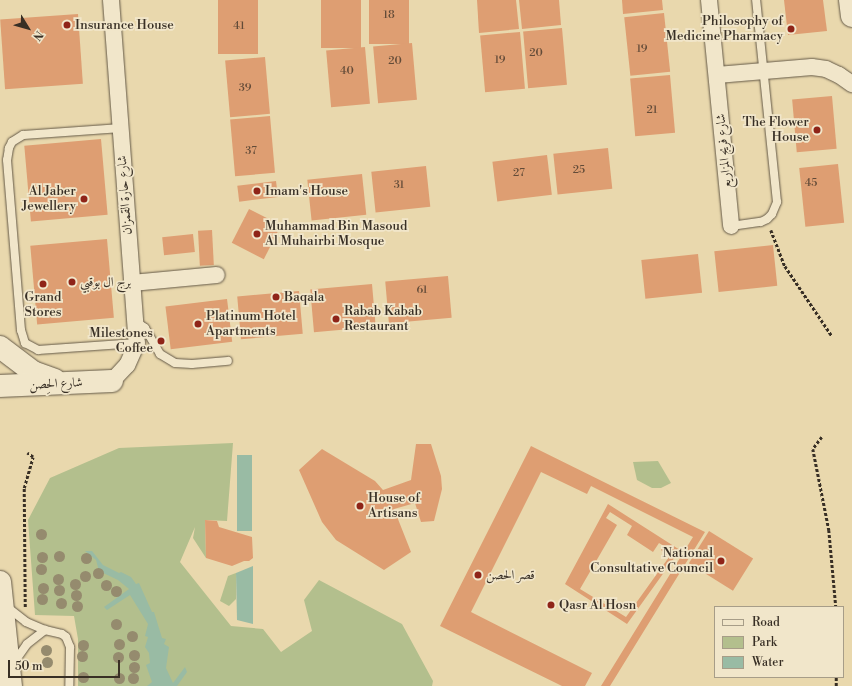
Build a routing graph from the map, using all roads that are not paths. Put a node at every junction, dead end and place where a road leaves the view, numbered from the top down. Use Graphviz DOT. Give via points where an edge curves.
graph roads {
  1 [pos="111,0"];
  2 [pos="709,0"];
  3 [pos="756,0"];
  4 [pos="850,0"];
  5 [pos="852,16"];
  6 [pos="764,72"];
  7 [pos="717,75"];
  8 [pos="852,84"];
  9 [pos="121,128"];
  10 [pos="731,226"];
  11 [pos="217,275"];
  12 [pos="132,283"];
  13 [pos="135,321"];
  14 [pos="137,343"];
  15 [pos="0,347"];
  16 [pos="228,361"];
  17 [pos="112,381"];
  18 [pos="68,383"];
  19 [pos="0,386"];
  20 [pos="1,591"];
  21 [pos="45,630"];
  22 [pos="10,680"];
  23 [pos="69,686"];
  1 -- 9 [label="street, شارع حارة القمزان"];
  2 -- 7 [label="street, شارع فريج المزاريع"];
  3 -- 6 [label="lane"];
  4 -- 5 [label="main road"];
  6 -- 7 [label="street"];
  6 -- 8 [label="street" via="812,67 826,69"];
  6 -- 10 [label="lane" via="777,202 767,219"];
  7 -- 10 [label="street, شارع فريج المزاريع"];
  9 -- 12 [label="street, شارع حارة القمزان"];
  9 -- 14 [label="lane" via="23,135 12,142 7,160 21,330 25,343 38,350"];
  11 -- 12 [label="street"];
  12 -- 13 [label="street, شارع حارة القمزان"];
  13 -- 14 [label="street, شارع حارة القمزان"];
  13 -- 16 [label="lane" via="145,328 160,354 175,363"];
  14 -- 17 [label="street, شارع حارة القمزان" via="127,365"];
  15 -- 18 [label="main road" via="33,372"];
  17 -- 18 [label="main road, شارع الحِصن"];
  18 -- 19 [label="main road, شارع الحِصن"];
  20 -- 21 [label="lane" via="9,609 26,622"];
  20 -- 22 [label="main road"];
  21 -- 22 [label="lane" via="27,644 17,658"];
  21 -- 23 [label="lane" via="62,634 69,642"];
}
